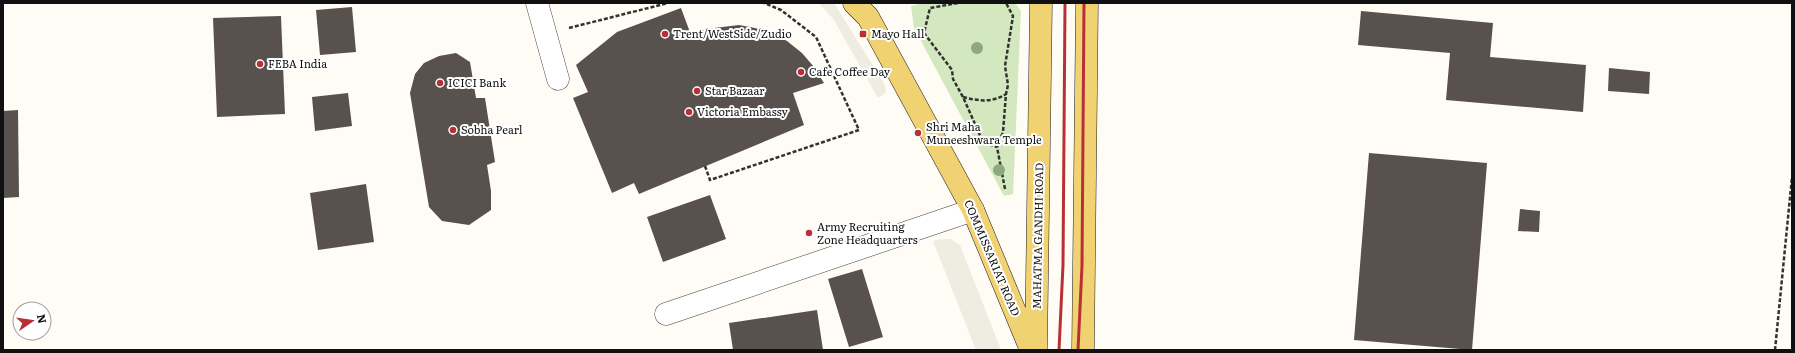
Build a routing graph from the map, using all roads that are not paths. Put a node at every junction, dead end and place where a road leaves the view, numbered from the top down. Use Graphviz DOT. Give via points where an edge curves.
graph roads {
  1 [pos="537,3"];
  2 [pos="854,3"];
  3 [pos="1041,3"];
  4 [pos="1088,3"];
  5 [pos="558,79"];
  6 [pos="973,210"];
  7 [pos="666,314"];
  8 [pos="1030,350"];
  9 [pos="1036,350"];
  10 [pos="1083,350"];
  1 -- 5 [label="lane"];
  2 -- 6 [label="main road, COMMISSARIAT ROAD" via="868,17"];
  3 -- 9 [label="main road, MAHATMA GANDHI ROAD"];
  4 -- 10 [label="main road"];
  6 -- 7 [label="lane"];
  6 -- 8 [label="main road, COMMISSARIAT ROAD"];
}
